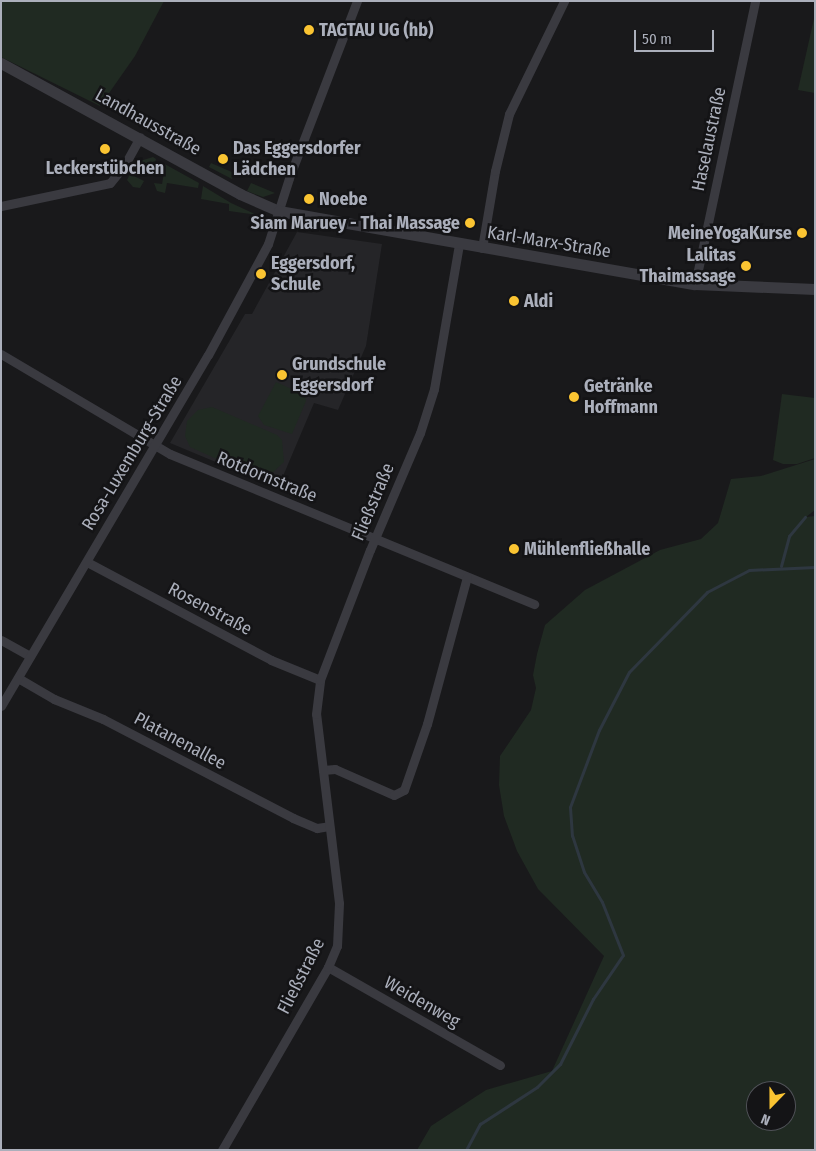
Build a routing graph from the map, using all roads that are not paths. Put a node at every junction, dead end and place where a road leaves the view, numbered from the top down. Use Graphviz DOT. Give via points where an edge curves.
graph roads {
  1 [pos="357,1"];
  2 [pos="564,1"];
  3 [pos="755,1"];
  4 [pos="1,64"];
  5 [pos="140,137"];
  6 [pos="1,206"];
  7 [pos="279,211"];
  8 [pos="459,245"];
  9 [pos="482,248"];
  10 [pos="695,284"];
  11 [pos="815,289"];
  12 [pos="1,354"];
  13 [pos="156,445"];
  14 [pos="375,538"];
  15 [pos="87,562"];
  16 [pos="467,577"];
  17 [pos="534,604"];
  18 [pos="1,640"];
  19 [pos="30,656"];
  20 [pos="18,678"];
  21 [pos="320,680"];
  22 [pos="1,706"];
  23 [pos="322,770"];
  24 [pos="329,826"];
  25 [pos="328,967"];
  26 [pos="500,1065"];
  27 [pos="222,1150"];
  1 -- 7 [label="street, Rosa-Luxemburg-Straße"];
  2 -- 9 [label="street" via="509,114 494,171"];
  3 -- 10 [label="street, Haselaustraße"];
  4 -- 5 [label="street, Landhausstraße"];
  5 -- 6 [label="street" via="124,166 110,182"];
  5 -- 7 [label="street, Landhausstraße" via="240,194"];
  7 -- 8 [label="street, Karl-Marx-Straße"];
  7 -- 13 [label="street, Rosa-Luxemburg-Straße" via="275,230 243,292"];
  8 -- 9 [label="street, Karl-Marx-Straße"];
  8 -- 14 [label="street, Fließstraße" via="434,389 420,433"];
  9 -- 10 [label="street, Karl-Marx-Straße"];
  10 -- 11 [label="street, Karl-Marx-Straße"];
  12 -- 13 [label="street, Rotdornstraße"];
  13 -- 14 [label="street, Rotdornstraße" via="220,476"];
  13 -- 15 [label="street, Rosa-Luxemburg-Straße"];
  14 -- 16 [label="street, Rotdornstraße"];
  14 -- 21 [label="street, Fließstraße"];
  15 -- 19 [label="street, Rosa-Luxemburg-Straße"];
  15 -- 21 [label="street, Rosenstraße" via="271,660"];
  16 -- 17 [label="street, Rotdornstraße"];
  16 -- 23 [label="street" via="427,724 404,790 394,795 335,769"];
  18 -- 19 [label="street"];
  19 -- 20 [label="street, Rosa-Luxemburg-Straße"];
  20 -- 22 [label="street, Rosa-Luxemburg-Straße"];
  20 -- 24 [label="street, Platanenallee" via="54,700 103,719 292,818 317,828"];
  21 -- 23 [label="street, Fließstraße" via="316,714"];
  23 -- 24 [label="street, Fließstraße"];
  24 -- 25 [label="street, Fließstraße" via="340,922 337,946"];
  25 -- 26 [label="street, Weidenweg"];
  25 -- 27 [label="street, Fließstraße"];
}
